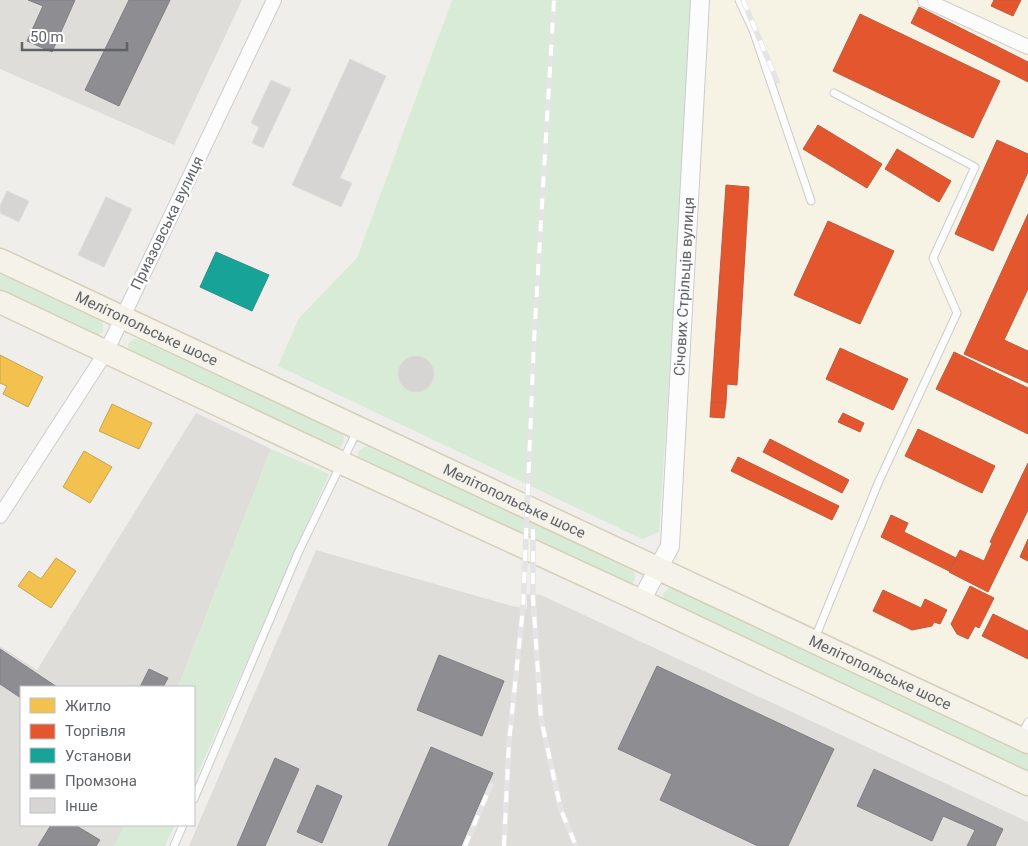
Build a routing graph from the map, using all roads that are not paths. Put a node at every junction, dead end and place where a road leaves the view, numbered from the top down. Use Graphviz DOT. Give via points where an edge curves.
graph roads {
  1 [pos="274,0"];
  2 [pos="700,0"];
  3 [pos="739,0"];
  4 [pos="926,0"];
  5 [pos="1028,47"];
  6 [pos="834,93"];
  7 [pos="811,201"];
  8 [pos="0,260"];
  9 [pos="0,302"];
  10 [pos="122,317"];
  11 [pos="106,352"];
  12 [pos="358,428"];
  13 [pos="342,464"];
  14 [pos="0,516"];
  15 [pos="658,568"];
  16 [pos="641,601"];
  17 [pos="814,642"];
  18 [pos="1025,734"];
  19 [pos="1028,784"];
  20 [pos="195,797"];
  21 [pos="183,826"];
  22 [pos="174,846"];
  1 -- 10 [label="street, Приазовська вулиця"];
  2 -- 15 [label="street, Січових Стрільців вулиця" via="670,546"];
  3 -- 7 [label="lane" via="753,30"];
  4 -- 5 [label="street"];
  6 -- 17 [label="lane" via="975,167 934,258 957,313 879,481"];
  8 -- 10 [label="main road, Мелітопольське шосе"];
  9 -- 11 [label="main road"];
  10 -- 11 [label="street, Приазовська вулиця"];
  10 -- 12 [label="main road, Мелітопольське шосе"];
  11 -- 13 [label="main road"];
  11 -- 14 [label="street, Приазовська вулиця"];
  12 -- 13 [label="lane"];
  12 -- 15 [label="main road, Мелітопольське шосе"];
  13 -- 16 [label="main road"];
  13 -- 20 [label="lane" via="298,554"];
  15 -- 16 [label="street, Січових Стрільців вулиця"];
  15 -- 17 [label="main road, Мелітопольське шосе"];
  16 -- 19 [label="main road"];
  17 -- 18 [label="main road, Мелітопольське шосе"];
  21 -- 22 [label="lane"];
}
